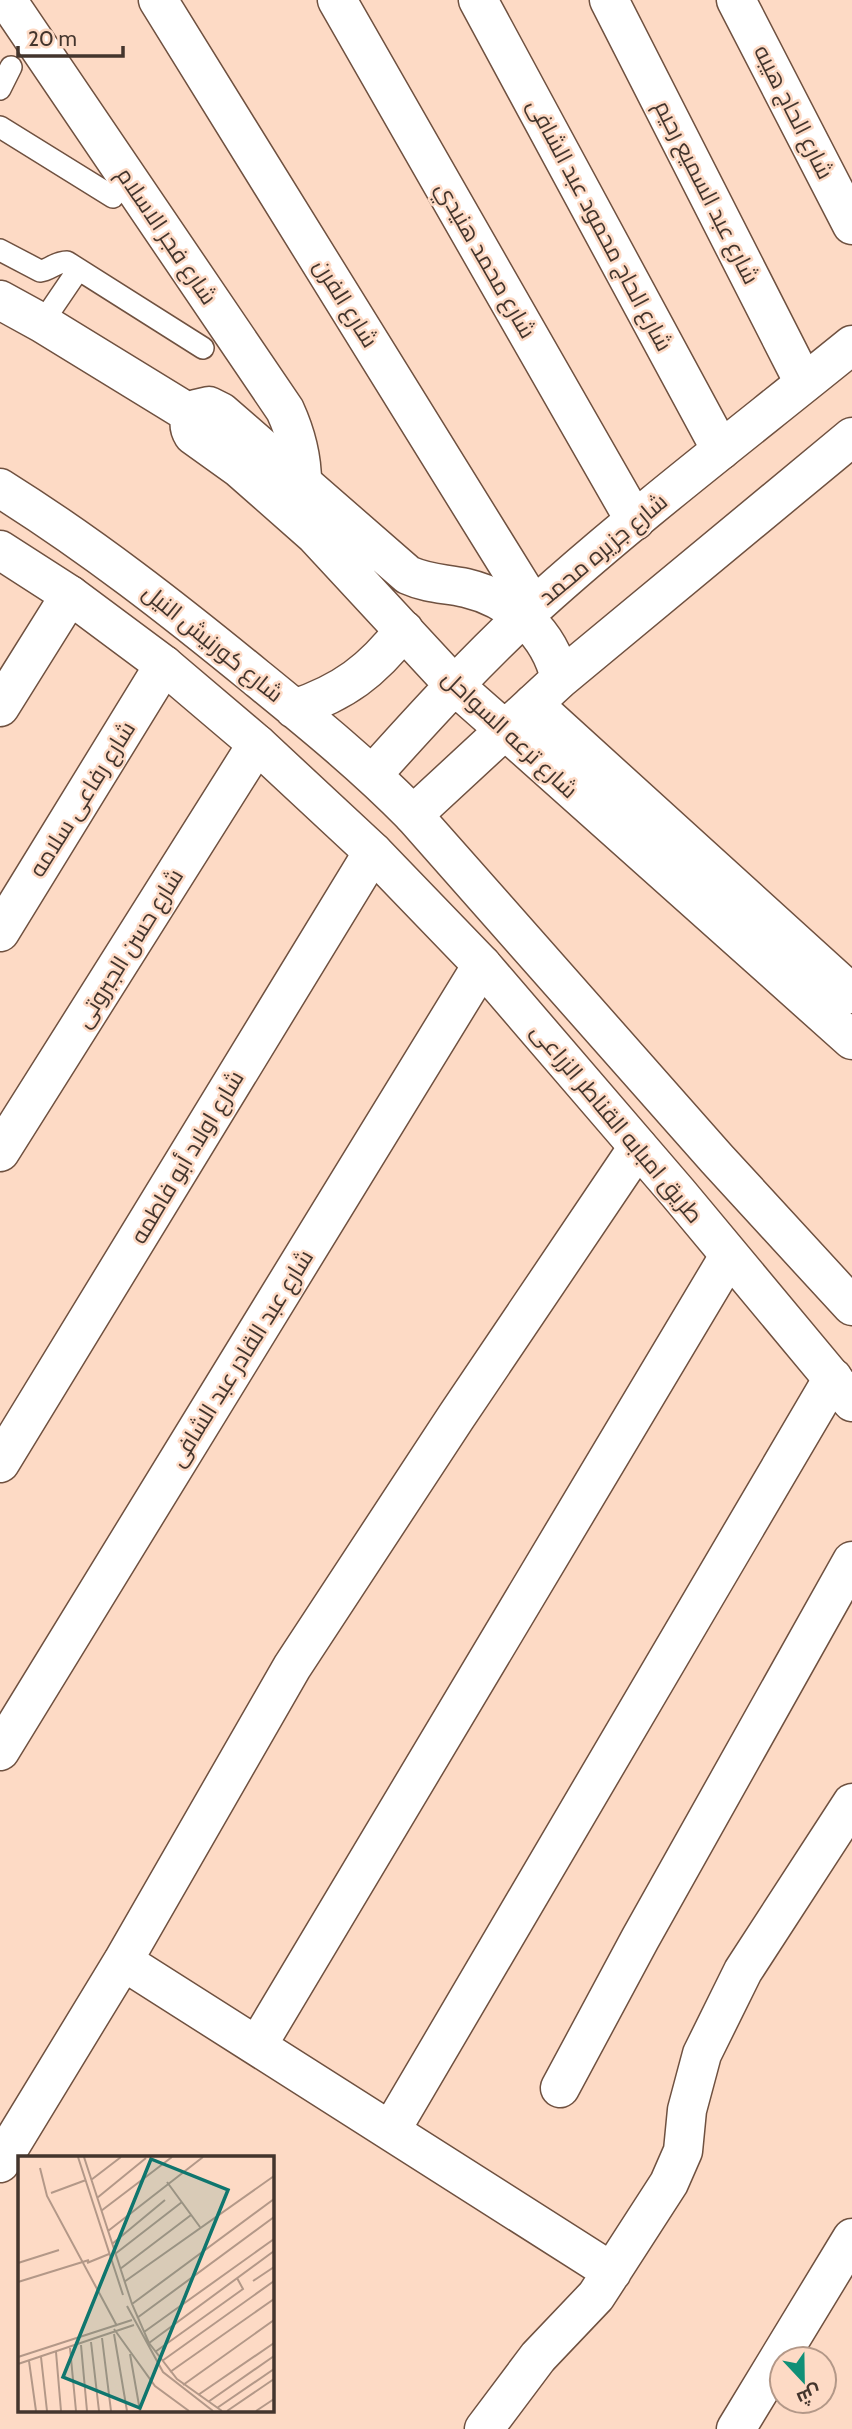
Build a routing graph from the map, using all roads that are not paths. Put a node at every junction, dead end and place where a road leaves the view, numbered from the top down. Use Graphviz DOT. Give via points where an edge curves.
graph roads {
  1 [pos="7,0"];
  2 [pos="158,0"];
  3 [pos="337,0"];
  4 [pos="478,0"];
  5 [pos="609,0"];
  6 [pos="736,0"];
  7 [pos="11,67"];
  8 [pos="0,89"];
  9 [pos="0,127"];
  10 [pos="113,197"];
  11 [pos="852,225"];
  12 [pos="0,250"];
  13 [pos="78,270"];
  14 [pos="0,300"];
  15 [pos="42,323"];
  16 [pos="852,345"];
  17 [pos="204,348"];
  18 [pos="804,383"];
  19 [pos="192,415"];
  20 [pos="852,437"];
  21 [pos="721,450"];
  22 [pos="302,482"];
  23 [pos="0,488"];
  24 [pos="635,520"];
  25 [pos="0,550"];
  26 [pos="70,595"];
  27 [pos="528,612"];
  28 [pos="404,630"];
  29 [pos="164,665"];
  30 [pos="454,685"];
  31 [pos="546,692"];
  32 [pos="0,706"];
  33 [pos="294,709"];
  34 [pos="505,730"];
  35 [pos="257,744"];
  36 [pos="373,774"];
  37 [pos="413,815"];
  38 [pos="373,852"];
  39 [pos="0,932"];
  40 [pos="482,965"];
  41 [pos="852,994"];
  42 [pos="852,1040"];
  43 [pos="638,1147"];
  44 [pos="0,1152"];
  45 [pos="717,1159"];
  46 [pos="678,1193"];
  47 [pos="729,1256"];
  48 [pos="852,1306"];
  49 [pos="842,1390"];
  50 [pos="0,1463"];
  51 [pos="852,1561"];
  52 [pos="0,1751"];
  53 [pos="852,1803"];
  54 [pos="123,1961"];
  55 [pos="257,2046"];
  56 [pos="560,2088"];
  57 [pos="391,2130"];
  58 [pos="0,2164"];
  59 [pos="852,2238"];
  60 [pos="612,2272"];
  61 [pos="484,2429"];
  62 [pos="736,2429"];
  1 -- 22 [label="street, شارع فجر الاسلام" via="285,410 299,448"];
  2 -- 27 [label="street, شارع الفرن"];
  3 -- 24 [label="street, شارع محمد هنيدي"];
  4 -- 21 [label="street, شارع الحاج محمود عبد الشافى"];
  5 -- 18 [label="street, شارع عبد السميع رحيم"];
  6 -- 11 [label="street, شارع الحاج هيبه"];
  7 -- 8 [label="lane"];
  9 -- 10 [label="lane"];
  12 -- 13 [label="lane" via="35,270 67,262"];
  13 -- 15 [label="lane"];
  13 -- 17 [label="lane"];
  14 -- 15 [label="street"];
  15 -- 19 [label="street"];
  16 -- 18 [label="street, شارع جزيره محمد"];
  18 -- 21 [label="street, شارع جزيره محمد"];
  19 -- 22 [label="street, شارع ترعه السواحل" via="202,406 216,408"];
  19 -- 28 [label="street, شارع ترعه السواحل" via="189,428 193,435 278,500"];
  20 -- 31 [label="street"];
  21 -- 24 [label="street, شارع جزيره محمد"];
  22 -- 27 [label="street, شارع ترعه السواحل" via="408,575 463,587"];
  23 -- 33 [label="street, شارع كورنيش النيل" via="55,522 166,604"];
  24 -- 27 [label="street, شارع جزيره محمد"];
  25 -- 26 [label="street, شارع كورنيش النيل"];
  26 -- 29 [label="street, شارع كورنيش النيل"];
  26 -- 32 [label="street"];
  27 -- 30 [label="street, شارع جزيره محمد"];
  27 -- 31 [label="street, شارع ترعه السواحل" via="554,658"];
  28 -- 30 [label="street, شارع ترعه السواحل"];
  28 -- 33 [label="street" via="368,671 320,700"];
  29 -- 35 [label="street, شارع كورنيش النيل"];
  29 -- 39 [label="street, شارع رفاعى سلامه"];
  30 -- 34 [label="street, شارع ترعه السواحل"];
  30 -- 36 [label="street, شارع جزيره محمد"];
  31 -- 34 [label="street"];
  31 -- 41 [label="street, شارع ترعه السواحل"];
  33 -- 36 [label="street, شارع كورنيش النيل"];
  34 -- 37 [label="street"];
  34 -- 42 [label="street, شارع ترعه السواحل"];
  35 -- 38 [label="street, شارع كورنيش النيل"];
  35 -- 44 [label="street, شارع حسن الجبروتى"];
  36 -- 37 [label="street, شارع كورنيش النيل"];
  37 -- 45 [label="street, طريق امبابه القناطر الزراعى"];
  38 -- 40 [label="street, طريق امبابه القناطر الزراعى"];
  38 -- 50 [label="street, شارع اولاد أبو فاطمه"];
  40 -- 43 [label="street, طريق امبابه القناطر الزراعى"];
  40 -- 52 [label="street, شارع عبد القادر عبد الشافى"];
  43 -- 46 [label="street, طريق امبابه القناطر الزراعى"];
  43 -- 54 [label="street" via="292,1667"];
  45 -- 46 [label="street"];
  45 -- 48 [label="street, طريق امبابه القناطر الزراعى"];
  46 -- 47 [label="street, طريق امبابه القناطر الزراعى"];
  47 -- 49 [label="street, طريق امبابه القناطر الزراعى"];
  47 -- 55 [label="street"];
  49 -- 57 [label="street"];
  51 -- 56 [label="street"];
  53 -- 60 [label="street" via="743,1971 702,2054 687,2110 683,2151 669,2183"];
  54 -- 55 [label="street"];
  54 -- 58 [label="street"];
  55 -- 57 [label="street"];
  57 -- 60 [label="street"];
  59 -- 62 [label="street"];
  60 -- 61 [label="street" via="596,2296 538,2357"];
}
